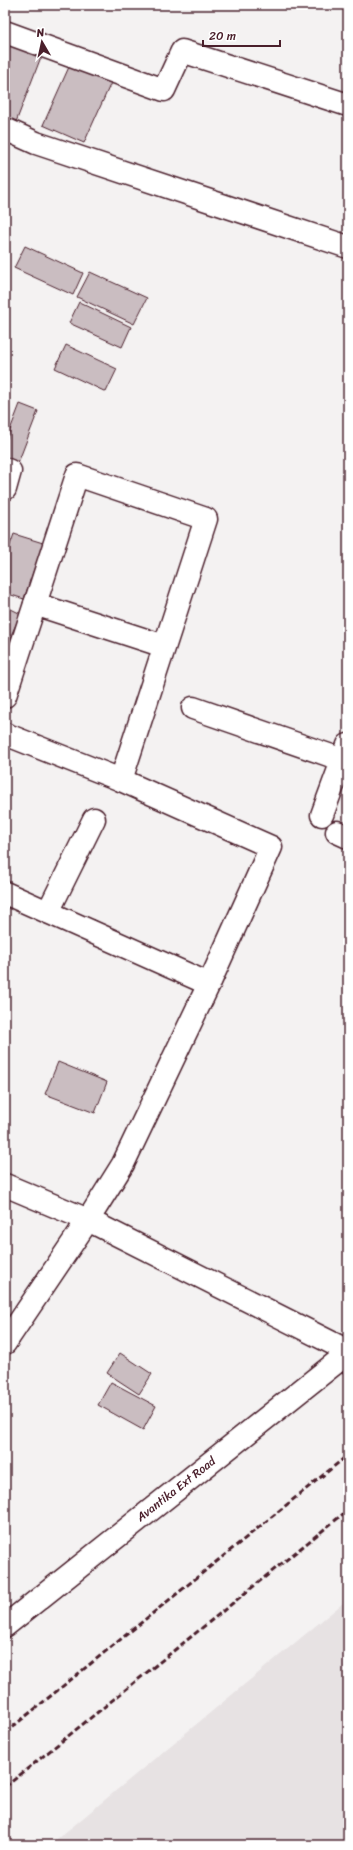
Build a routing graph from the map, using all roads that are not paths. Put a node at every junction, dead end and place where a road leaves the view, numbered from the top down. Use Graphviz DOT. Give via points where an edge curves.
graph roads {
  1 [pos="5,32"];
  2 [pos="348,105"];
  3 [pos="5,129"];
  4 [pos="348,247"];
  5 [pos="5,469"];
  6 [pos="5,489"];
  7 [pos="35,604"];
  8 [pos="164,646"];
  9 [pos="5,696"];
  10 [pos="193,708"];
  11 [pos="5,734"];
  12 [pos="345,752"];
  13 [pos="121,780"];
  14 [pos="322,815"];
  15 [pos="94,819"];
  16 [pos="5,893"];
  17 [pos="48,912"];
  18 [pos="209,984"];
  19 [pos="5,1185"];
  20 [pos="88,1220"];
  21 [pos="5,1343"];
  22 [pos="348,1352"];
  23 [pos="5,1626"];
  1 -- 2 [label="street" via="164,90 182,51"];
  3 -- 4 [label="street" via="36,144"];
  5 -- 6 [label="street" via="10,471"];
  7 -- 8 [label="street"];
  7 -- 8 [label="street" via="77,475 206,519"];
  7 -- 9 [label="street"];
  8 -- 13 [label="street"];
  10 -- 12 [label="street"];
  11 -- 13 [label="street"];
  12 -- 14 [label="street"];
  13 -- 18 [label="street" via="271,847"];
  15 -- 17 [label="street"];
  16 -- 17 [label="street"];
  17 -- 18 [label="street"];
  18 -- 20 [label="street" via="123,1164"];
  19 -- 20 [label="street"];
  20 -- 21 [label="street"];
  20 -- 22 [label="street"];
  22 -- 23 [label="street, Avantika Ext Road"];
}
